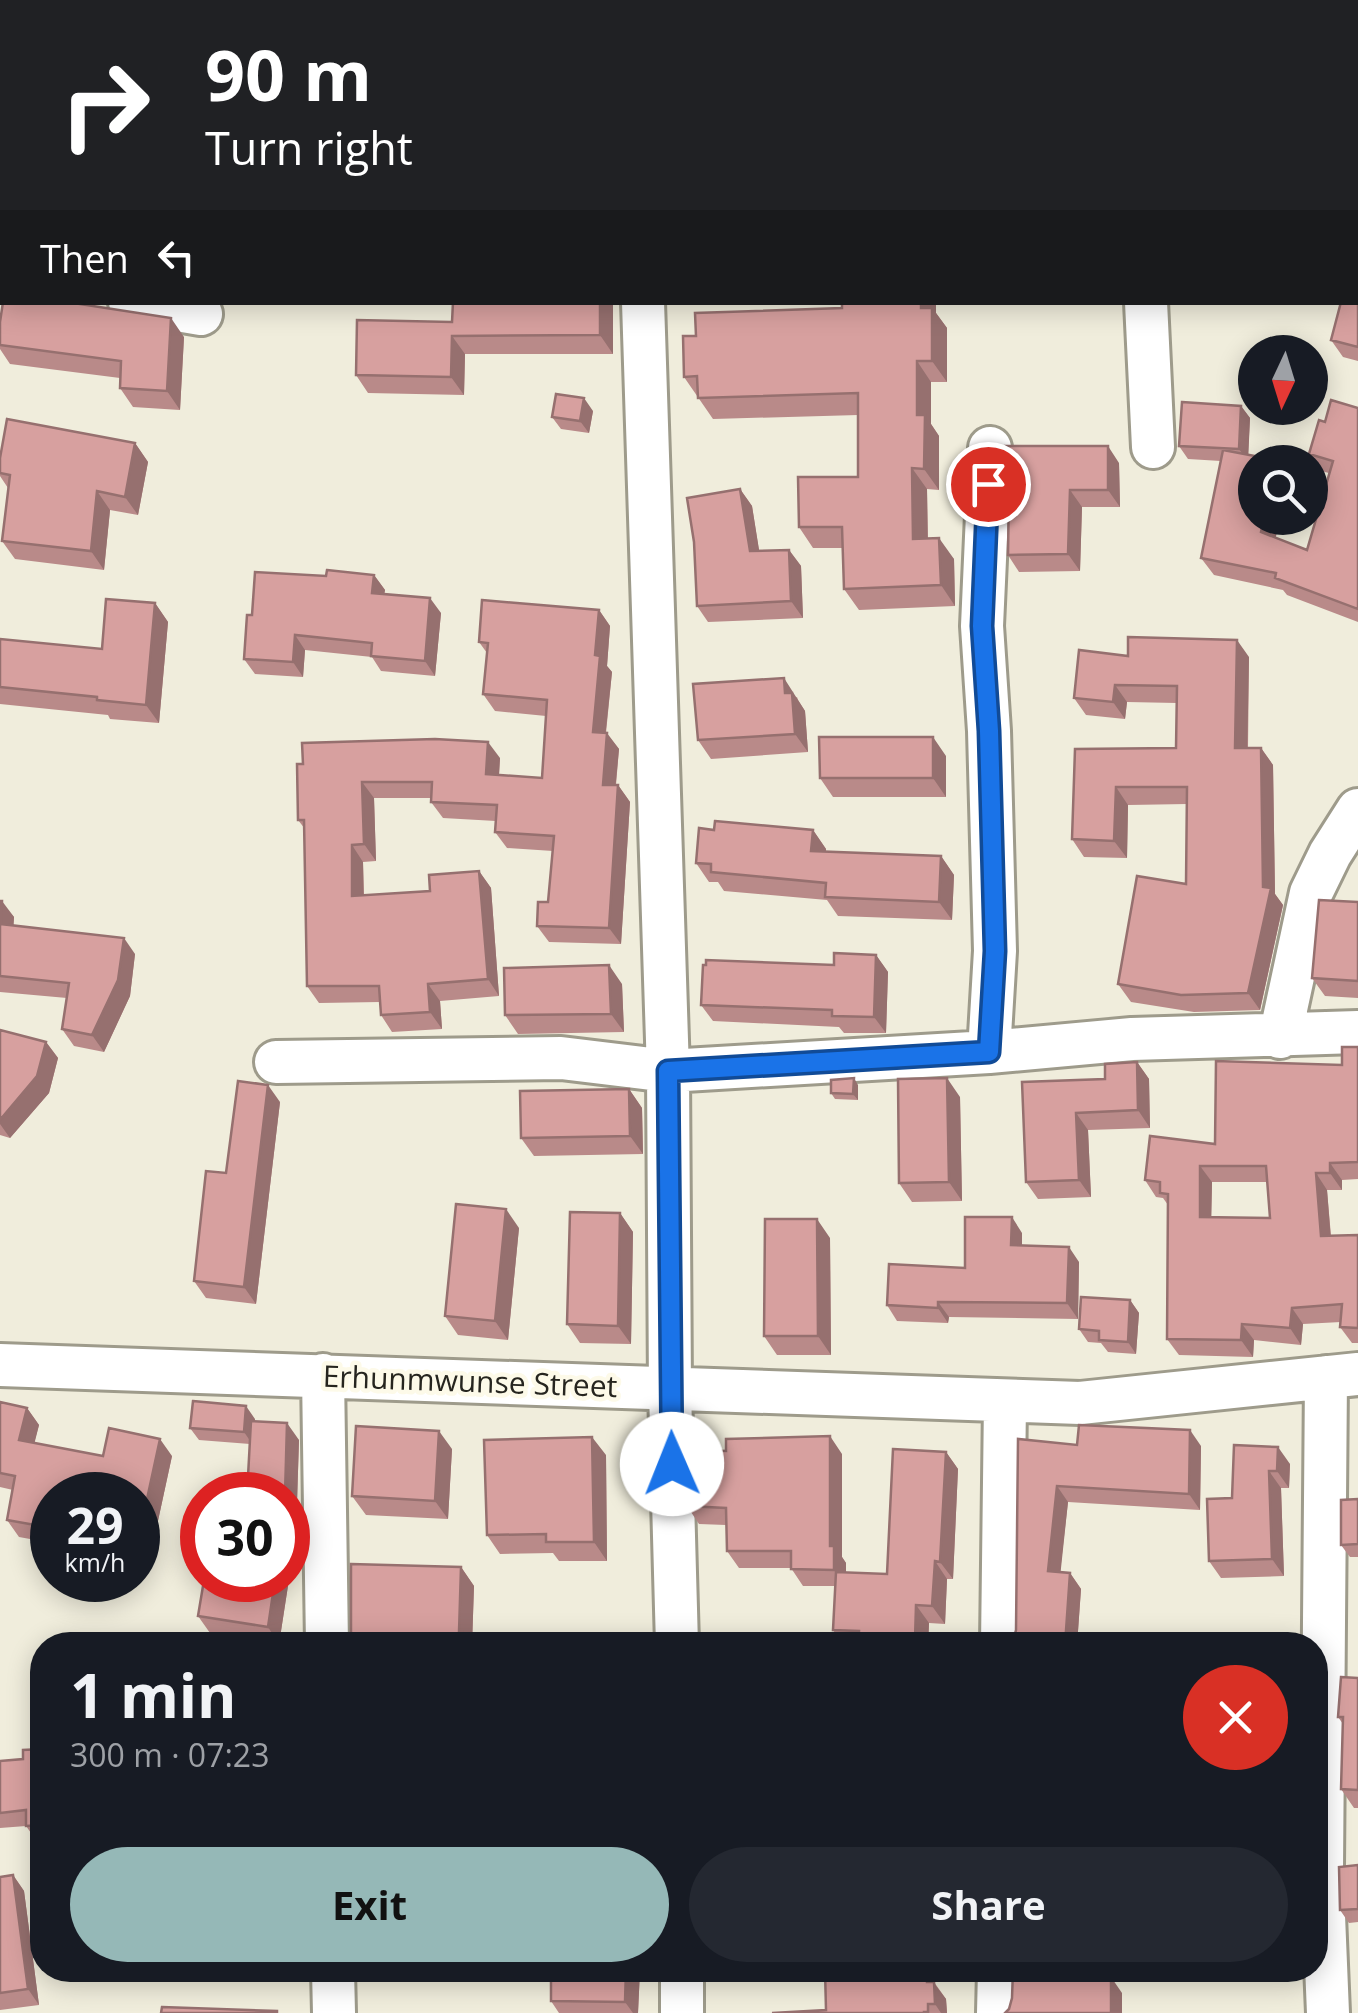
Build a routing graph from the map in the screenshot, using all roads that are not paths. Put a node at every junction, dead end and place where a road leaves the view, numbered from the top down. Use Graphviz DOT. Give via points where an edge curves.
graph roads {
  1 [pos="148,305"];
  2 [pos="643,305"];
  3 [pos="1146,305"];
  4 [pos="201,314"];
  5 [pos="1154,447"];
  6 [pos="990,448"];
  7 [pos="1358,810"];
  8 [pos="1358,1032"];
  9 [pos="1280,1037"];
  10 [pos="989,1052"];
  11 [pos="276,1062"];
  12 [pos="668,1071"];
  13 [pos="0,1365"];
  14 [pos="322,1375"];
  15 [pos="1342,1376"];
  16 [pos="670,1391"];
  17 [pos="1005,1400"];
  18 [pos="327,1632"];
  19 [pos="676,1632"];
  20 [pos="1002,1632"];
  21 [pos="1328,1720"];
  22 [pos="333,1982"];
  23 [pos="682,1982"];
  24 [pos="998,1982"];
  25 [pos="1327,1982"];
  26 [pos="334,2013"];
  27 [pos="682,2013"];
  28 [pos="998,2013"];
  29 [pos="1328,2013"];
  1 -- 4 [label="street"];
  2 -- 12 [label="street"];
  3 -- 5 [label="street"];
  6 -- 10 [label="street" via="982,626 995,951"];
  7 -- 9 [label="street" via="1311,893"];
  8 -- 9 [label="street"];
  9 -- 10 [label="street" via="1132,1039"];
  10 -- 12 [label="street"];
  11 -- 12 [label="street" via="561,1058"];
  12 -- 16 [label="street"];
  13 -- 14 [label="street, Erhunmwunse Street"];
  14 -- 16 [label="street, Erhunmwunse Street"];
  14 -- 18 [label="street"];
  15 -- 17 [label="street, Erhunmwunse Street" via="1080,1404"];
  15 -- 21 [label="street"];
  16 -- 17 [label="street, Erhunmwunse Street"];
  16 -- 19 [label="street"];
  17 -- 20 [label="street"];
  22 -- 26 [label="street"];
  23 -- 27 [label="street"];
  24 -- 28 [label="street"];
  25 -- 29 [label="street"];
}
